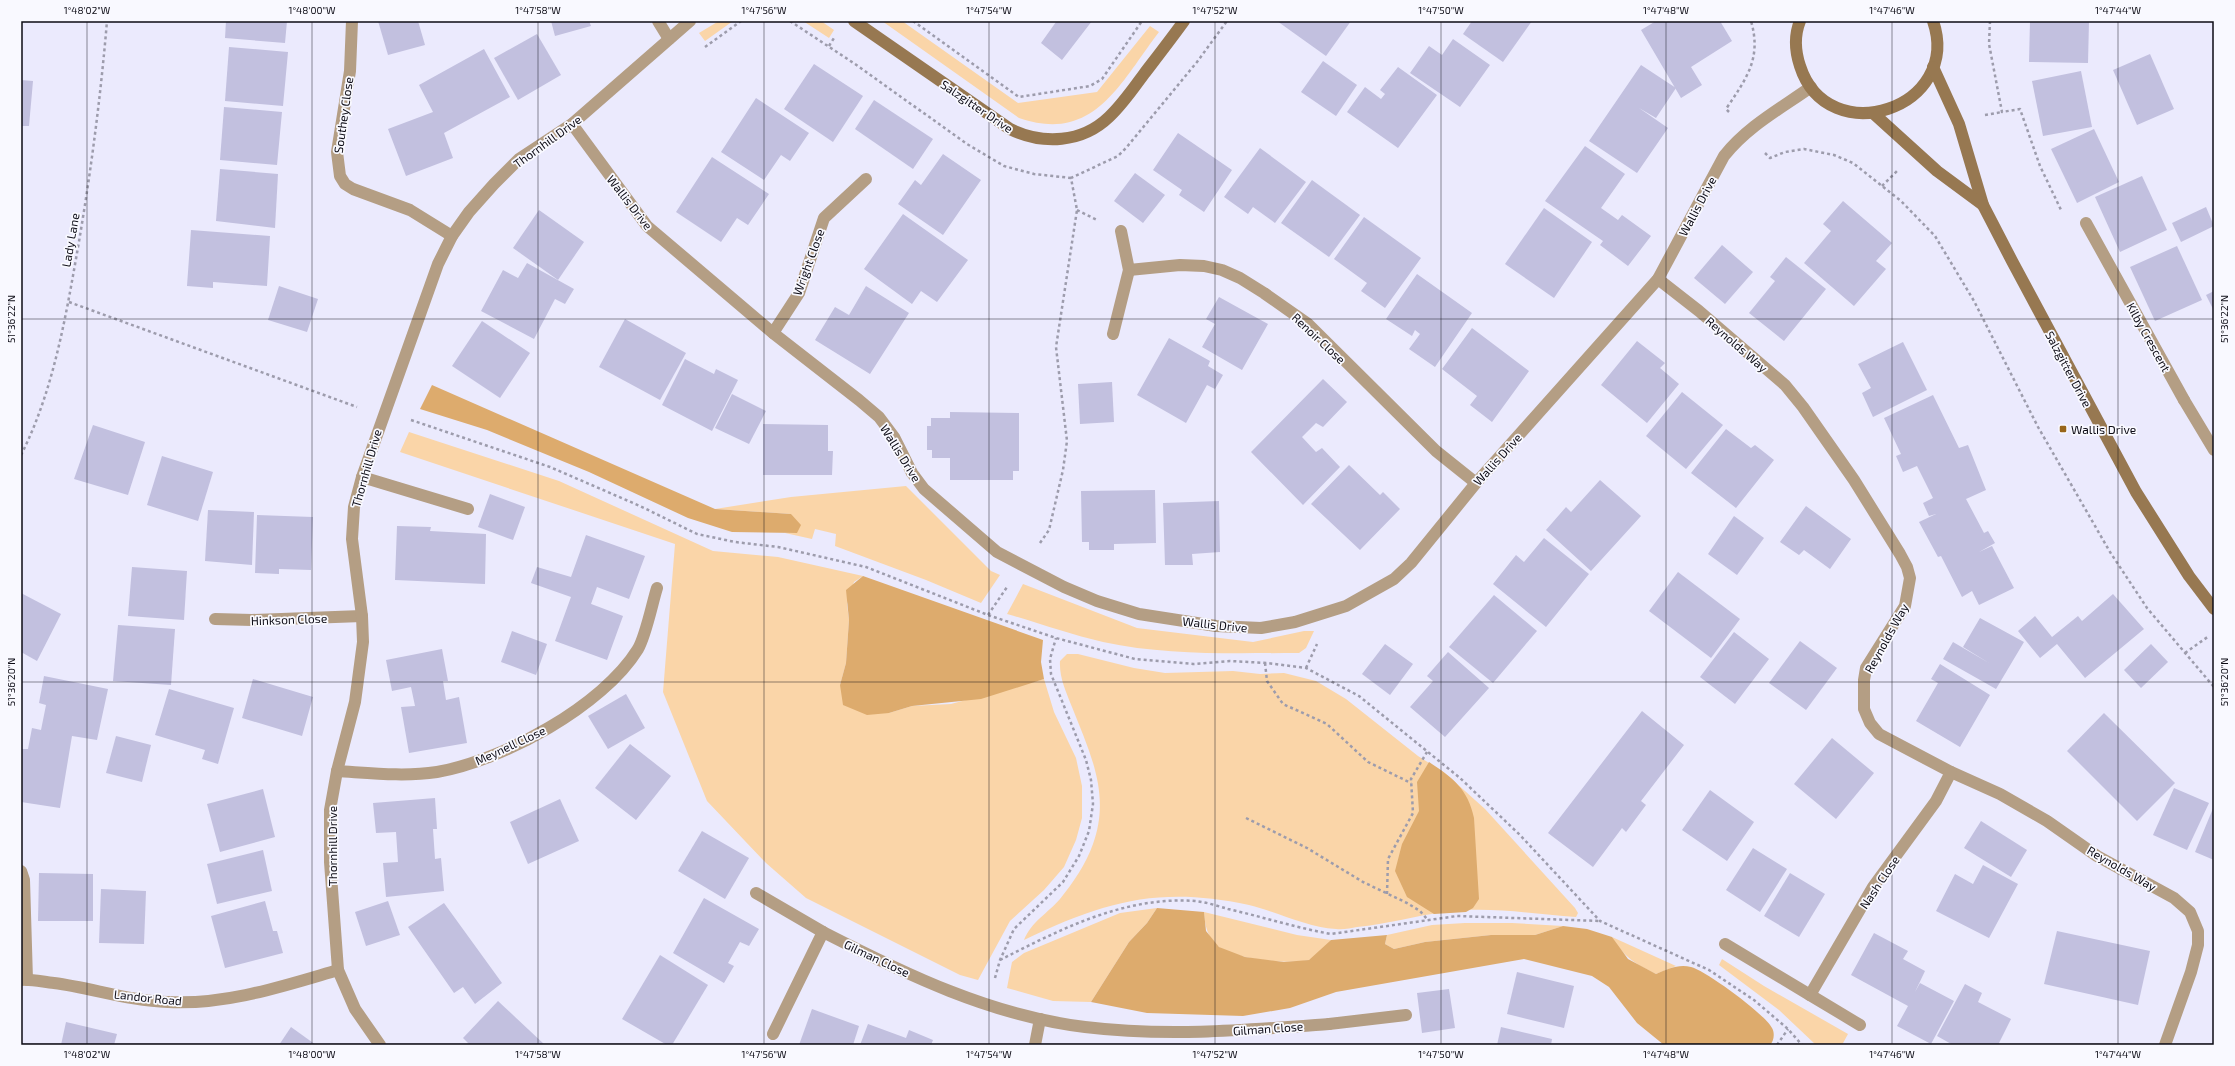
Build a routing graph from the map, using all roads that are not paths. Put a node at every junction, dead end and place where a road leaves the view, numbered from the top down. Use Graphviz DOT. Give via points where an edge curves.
graph roads {
  1 [pos="352,21"];
  2 [pos="658,21"];
  3 [pos="690,21"];
  4 [pos="854,21"];
  5 [pos="1184,21"];
  6 [pos="1799,22"];
  7 [pos="1935,23"];
  8 [pos="668,40"];
  9 [pos="1933,67"];
  10 [pos="1811,87"];
  11 [pos="1873,113"];
  12 [pos="572,124"];
  13 [pos="866,179"];
  14 [pos="1983,204"];
  15 [pos="2086,223"];
  16 [pos="1121,231"];
  17 [pos="452,236"];
  18 [pos="1129,270"];
  19 [pos="1658,279"];
  20 [pos="773,333"];
  21 [pos="1113,334"];
  22 [pos="2214,450"];
  23 [pos="362,476"];
  24 [pos="1476,483"];
  25 [pos="468,509"];
  26 [pos="657,588"];
  27 [pos="2214,609"];
  28 [pos="362,616"];
  29 [pos="215,619"];
  30 [pos="337,771"];
  31 [pos="1951,772"];
  32 [pos="21,871"];
  33 [pos="756,893"];
  34 [pos="822,932"];
  35 [pos="1725,944"];
  36 [pos="338,970"];
  37 [pos="24,980"];
  38 [pos="1810,994"];
  39 [pos="1406,1015"];
  40 [pos="1040,1019"];
  41 [pos="1860,1024"];
  42 [pos="773,1034"];
  43 [pos="380,1045"];
  44 [pos="1035,1045"];
  45 [pos="2165,1045"];
  1 -- 17 [label="street, Southey Close" via="350,71 337,152 340,176 345,184 353,189 410,210"];
  2 -- 8 [label="street"];
  3 -- 8 [label="street, Thornhill Drive"];
  4 -- 5 [label="street, Salzgitter Drive" via="1010,130 1026,137 1052,140 1082,135 1108,118"];
  6 -- 10 [label="street" via="1797,56 1802,73"];
  7 -- 9 [label="street" via="1937,48"];
  8 -- 12 [label="street, Thornhill Drive"];
  9 -- 11 [label="street" via="1924,84 1910,99 1892,109"];
  9 -- 14 [label="street, Salzgitter Drive" via="1959,124"];
  10 -- 11 [label="street" via="1824,100 1839,108"];
  10 -- 19 [label="street, Wallis Drive" via="1746,132 1724,156"];
  11 -- 14 [label="street, Salzgitter Drive" via="1937,171"];
  12 -- 17 [label="street, Thornhill Drive" via="519,160 494,184"];
  12 -- 20 [label="street, Wallis Drive" via="647,226"];
  13 -- 20 [label="street, Wright Close" via="824,218 798,293"];
  14 -- 27 [label="street, Salzgitter Drive" via="2112,450 2189,576"];
  15 -- 22 [label="street, Kilby Crescent"];
  16 -- 18 [label="street"];
  17 -- 23 [label="street, Thornhill Drive" via="438,264"];
  18 -- 21 [label="street"];
  18 -- 24 [label="street, Renoir Close" via="1180,264 1222,270 1240,278 1308,324 1436,451"];
  19 -- 24 [label="street, Wallis Drive"];
  19 -- 31 [label="street, Reynolds Way" via="1785,385 1854,480 1900,554 1907,567 1909,590 1905,606 1866,668 1864,709 1870,723 1880,734"];
  20 -- 24 [label="street, Wallis Drive" via="879,417 894,437 912,473 924,489 997,552 1090,598 1139,614 1224,626 1261,628 1295,622 1346,606 1394,579 1411,563"];
  23 -- 25 [label="street"];
  23 -- 28 [label="street, Thornhill Drive" via="354,507 352,539"];
  26 -- 30 [label="street, Meynell Close" via="639,647 630,661 617,678 601,692 563,719 494,756 464,766 415,774"];
  28 -- 29 [label="street, Hinkson Close"];
  28 -- 30 [label="street, Thornhill Drive" via="363,642 354,702"];
  30 -- 36 [label="street, Thornhill Drive" via="330,810 330,862"];
  31 -- 38 [label="street, Nash Close" via="1936,801 1873,887"];
  31 -- 45 [label="street, Reynolds Way" via="2000,794 2047,821 2097,856 2174,898 2190,912 2198,931 2198,945"];
  32 -- 37 [label="street, Landor Road" via="24,880"];
  33 -- 34 [label="street, Gilman Close"];
  34 -- 40 [label="street, Gilman Close" via="890,966 987,1005"];
  34 -- 42 [label="street"];
  35 -- 38 [label="street"];
  36 -- 37 [label="street, Landor Road" via="250,994 204,1002 168,1002"];
  36 -- 43 [label="street, Thornhill Drive" via="355,1009"];
  38 -- 41 [label="street"];
  39 -- 40 [label="street, Gilman Close" via="1330,1024 1218,1032 1153,1032 1084,1027"];
  40 -- 44 [label="street"];
}
